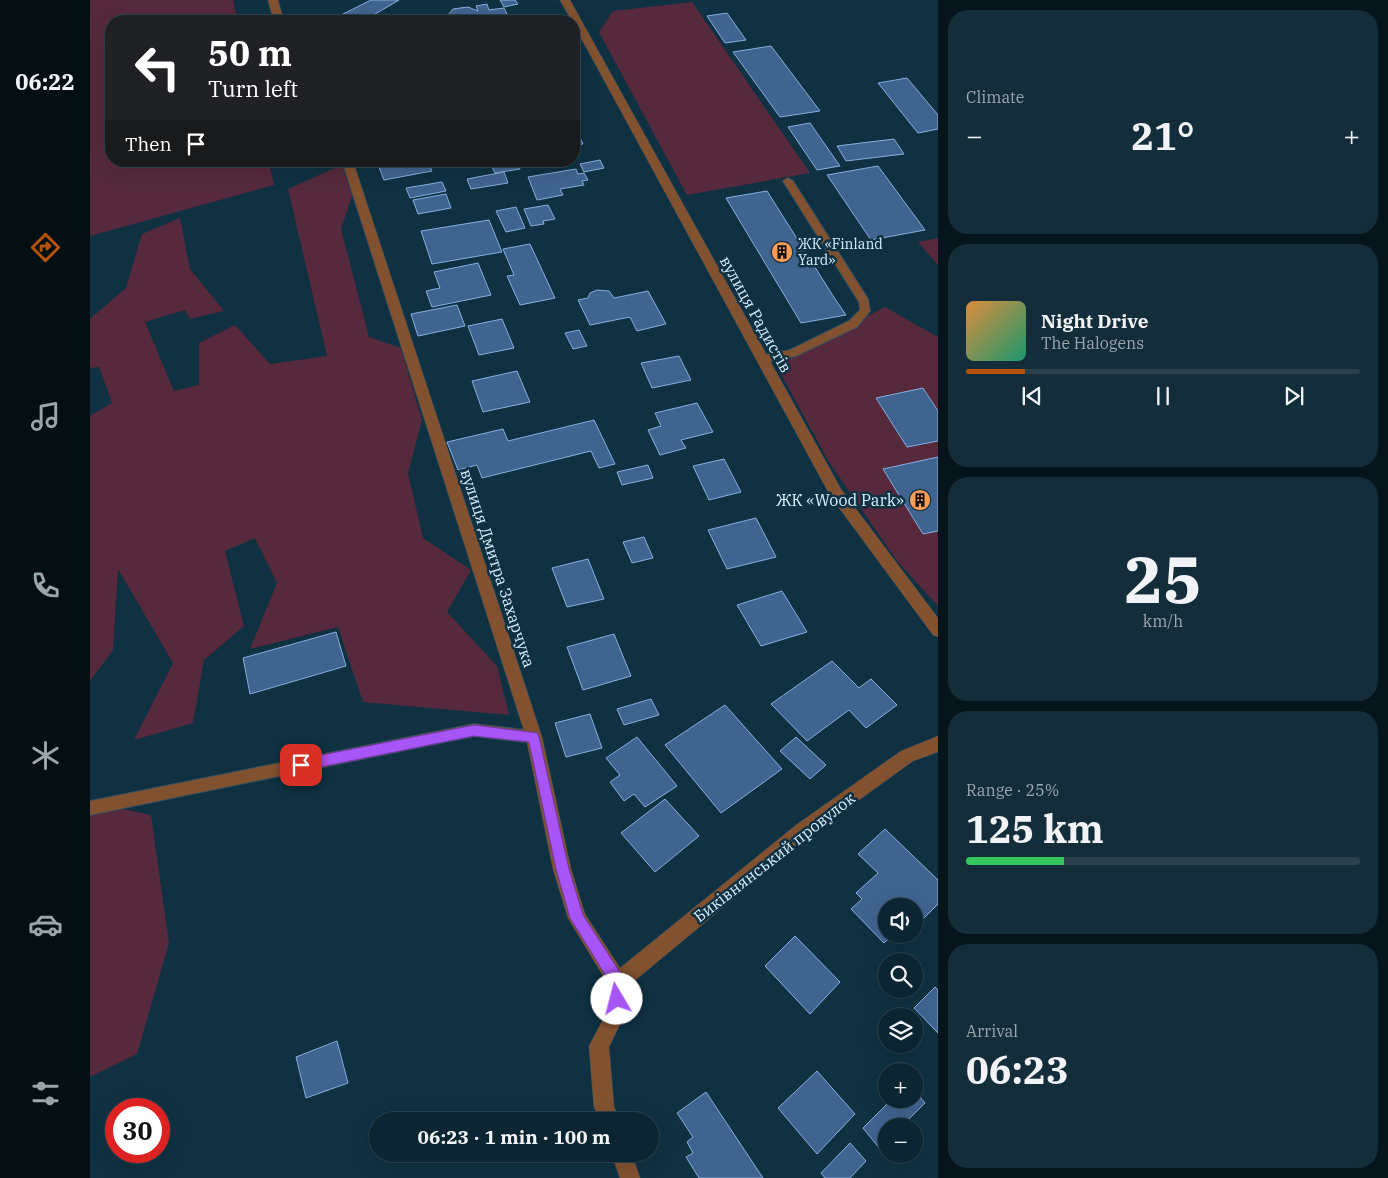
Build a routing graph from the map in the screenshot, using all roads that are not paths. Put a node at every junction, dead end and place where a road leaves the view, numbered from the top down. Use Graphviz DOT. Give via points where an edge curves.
graph roads {
  1 [pos="273,0"];
  2 [pos="565,0"];
  3 [pos="277,15"];
  4 [pos="573,15"];
  5 [pos="580,27"];
  6 [pos="349,167"];
  7 [pos="788,182"];
  8 [pos="762,359"];
  9 [pos="938,630"];
  10 [pos="534,737"];
  11 [pos="938,744"];
  12 [pos="90,808"];
  13 [pos="618,982"];
  14 [pos="606,1112"];
  15 [pos="625,1162"];
  16 [pos="630,1178"];
  1 -- 3 [label="street"];
  2 -- 4 [label="street, вулиця Радистів"];
  5 -- 8 [label="street, вулиця Радистів"];
  6 -- 10 [label="street, вулиця Дмитра Захарчука"];
  7 -- 8 [label="lane" via="864,302 864,310 853,324 792,353"];
  8 -- 9 [label="street, вулиця Радистів" via="836,493"];
  10 -- 12 [label="lane" via="474,730"];
  10 -- 13 [label="street, вулиця Дмитра Захарчука" via="562,869 577,918"];
  11 -- 13 [label="street, Биківнянський провулок" via="907,756 802,831"];
  13 -- 14 [label="street" via="616,1016 598,1046"];
  15 -- 16 [label="street"];
}
